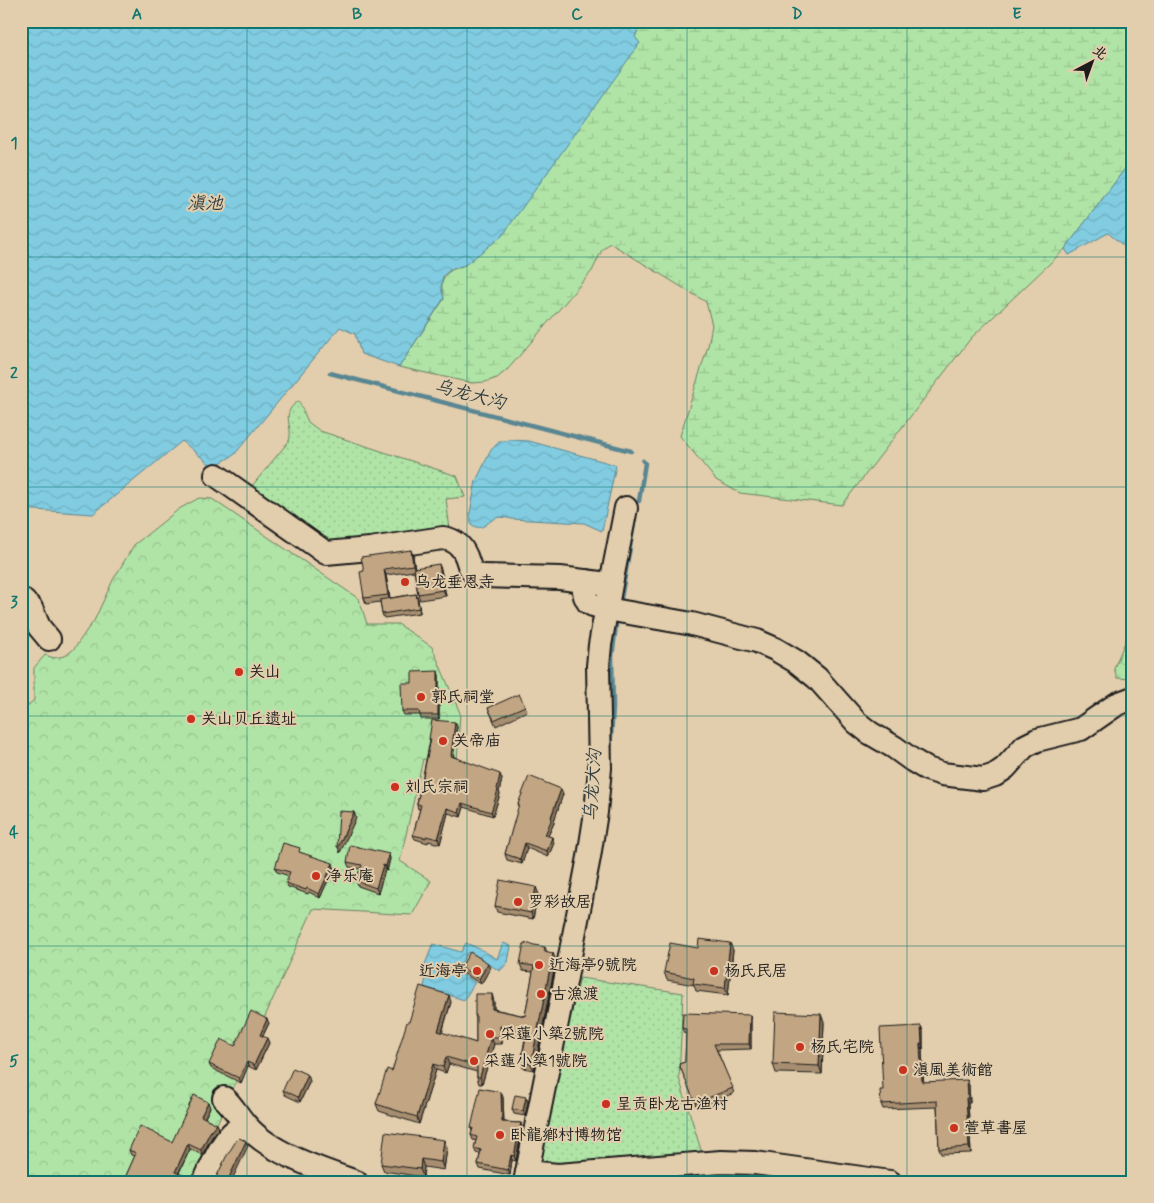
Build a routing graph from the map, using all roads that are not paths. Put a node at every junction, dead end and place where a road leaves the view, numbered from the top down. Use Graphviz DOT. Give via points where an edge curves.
graph roads {
  1 [pos="216,475"];
  2 [pos="626,508"];
  3 [pos="586,581"];
  4 [pos="611,584"];
  5 [pos="21,599"];
  6 [pos="607,609"];
  7 [pos="49,639"];
  8 [pos="1133,698"];
  9 [pos="224,1098"];
  10 [pos="246,1126"];
  11 [pos="784,1175"];
  12 [pos="526,1177"];
  13 [pos="204,1182"];
  14 [pos="356,1182"];
  15 [pos="890,1182"];
  1 -- 3 [label="street" via="326,553 443,538 456,542 462,548 474,574"];
  2 -- 4 [label="street"];
  3 -- 4 [label="street"];
  3 -- 6 [label="street" via="584,591 588,602"];
  4 -- 6 [label="street"];
  5 -- 7 [label="street" via="31,608 39,627"];
  6 -- 8 [label="street" via="692,624 775,649 817,678 870,733 912,760 942,774 983,779 995,775 1026,746 1081,729 1116,704"];
  6 -- 12 [label="street" via="598,666 600,768 596,812"];
  9 -- 10 [label="street"];
  10 -- 13 [label="street" via="228,1138"];
  10 -- 14 [label="street" via="270,1145"];
  11 -- 12 [label="street" via="755,1164 721,1162"];
  11 -- 15 [label="street"];
}
